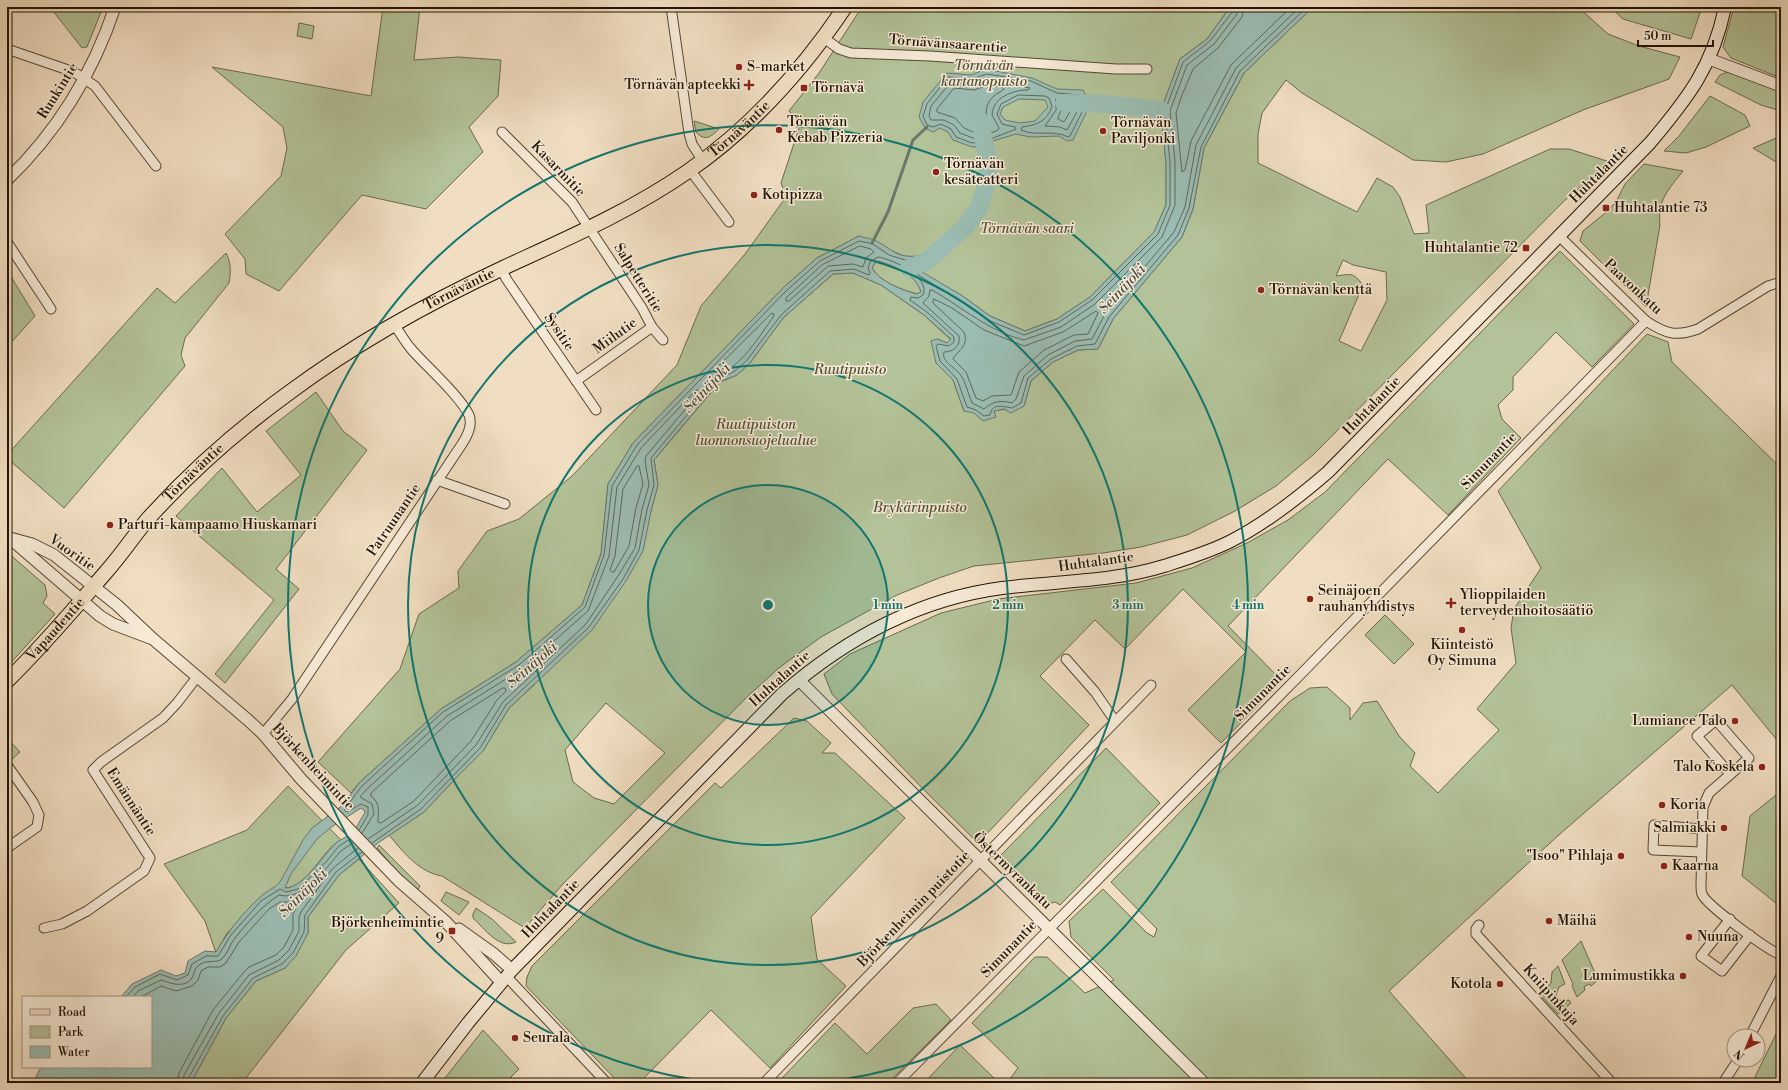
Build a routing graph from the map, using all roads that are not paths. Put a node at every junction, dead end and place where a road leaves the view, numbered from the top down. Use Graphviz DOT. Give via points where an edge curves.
graph roads {
  1 [pos="115,7"];
  2 [pos="671,7"];
  3 [pos="845,7"];
  4 [pos="1725,7"];
  5 [pos="824,38"];
  6 [pos="7,49"];
  7 [pos="1709,59"];
  8 [pos="1147,69"];
  9 [pos="85,79"];
  10 [pos="1781,86"];
  11 [pos="502,132"];
  12 [pos="703,161"];
  13 [pos="156,166"];
  14 [pos="690,170"];
  15 [pos="7,180"];
  16 [pos="729,222"];
  17 [pos="590,229"];
  18 [pos="1559,236"];
  19 [pos="7,242"];
  20 [pos="501,269"];
  21 [pos="1781,282"];
  22 [pos="51,309"];
  23 [pos="1646,321"];
  24 [pos="394,324"];
  25 [pos="652,327"];
  26 [pos="663,340"];
  27 [pos="576,382"];
  28 [pos="596,410"];
  29 [pos="437,480"];
  30 [pos="505,504"];
  31 [pos="9,537"];
  32 [pos="87,593"];
  33 [pos="153,639"];
  34 [pos="1066,659"];
  35 [pos="197,677"];
  36 [pos="799,680"];
  37 [pos="7,681"];
  38 [pos="1150,685"];
  39 [pos="1115,721"];
  40 [pos="263,734"];
  41 [pos="7,765"];
  42 [pos="1730,774"];
  43 [pos="1702,829"];
  44 [pos="7,848"];
  45 [pos="1701,852"];
  46 [pos="980,861"];
  47 [pos="1730,919"];
  48 [pos="446,922"];
  49 [pos="1479,925"];
  50 [pos="44,928"];
  51 [pos="1050,928"];
  52 [pos="1750,935"];
  53 [pos="1781,955"];
  54 [pos="506,976"];
  55 [pos="1781,976"];
  56 [pos="1754,1028"];
  57 [pos="1733,1068"];
  58 [pos="422,1083"];
  59 [pos="607,1083"];
  60 [pos="764,1083"];
  61 [pos="897,1083"];
  62 [pos="1204,1083"];
  63 [pos="1612,1083"];
  64 [pos="1723,1083"];
  1 -- 9 [label="street, Ruukintie" via="107,32"];
  2 -- 12 [label="street" via="689,133 692,144"];
  3 -- 5 [label="main road, Törnäväntie"];
  4 -- 7 [label="main road, Huhtalantie"];
  5 -- 8 [label="street, Törnävänsaarentie" via="839,49 850,53"];
  5 -- 12 [label="main road, Törnäväntie" via="771,101"];
  6 -- 9 [label="street" via="74,72"];
  7 -- 10 [label="street"];
  7 -- 18 [label="main road, Huhtalantie" via="1683,104 1650,143"];
  9 -- 13 [label="street" via="99,90"];
  9 -- 15 [label="street, Ruukintie" via="45,139"];
  11 -- 17 [label="street, Kasarmitie" via="572,202"];
  12 -- 14 [label="main road, Törnäväntie"];
  14 -- 16 [label="street"];
  14 -- 17 [label="main road, Törnäväntie" via="648,198"];
  17 -- 20 [label="main road, Törnäväntie"];
  17 -- 25 [label="street, Salpetteritie"];
  18 -- 23 [label="street, Paavonkatu"];
  18 -- 36 [label="main road, Huhtalantie" via="1328,472 1273,516 1230,541 1197,556 1162,566 1098,579 1002,588 938,603 876,629 840,649"];
  19 -- 22 [label="street"];
  20 -- 24 [label="main road, Törnäväntie"];
  20 -- 27 [label="street, Sysitie"];
  21 -- 23 [label="street, Paavonkatu" via="1768,286 1716,319 1686,333 1674,334 1660,330"];
  23 -- 51 [label="street, Simunantie"];
  24 -- 29 [label="street, Patruunantie" via="411,349 469,415 471,425 467,437"];
  24 -- 32 [label="main road, Törnäväntie" via="344,354 290,392 217,452 178,487"];
  25 -- 26 [label="street, Salpetteritie"];
  25 -- 27 [label="street, Miilutie"];
  27 -- 28 [label="street, Sysitie"];
  29 -- 30 [label="street"];
  29 -- 40 [label="street, Patruunantie" via="292,699"];
  31 -- 32 [label="street, Vuoritie"];
  31 -- 32 [label="street, Vuoritie" via="32,544 54,556"];
  32 -- 33 [label="street, Björkenheimintie" via="117,605"];
  32 -- 33 [label="street, Björkenheimintie" via="100,616 113,624"];
  32 -- 37 [label="main road, Vapaudentie" via="33,656"];
  33 -- 35 [label="street, Björkenheimintie"];
  34 -- 39 [label="street" via="1095,692"];
  35 -- 40 [label="street, Björkenheimintie"];
  35 -- 50 [label="street, Emännäntie" via="163,718 93,770 150,858 144,871 87,911 62,924"];
  36 -- 46 [label="street, Östermyrankatu"];
  36 -- 54 [label="main road, Huhtalantie"];
  38 -- 39 [label="street, Björkenheimin puistotie"];
  39 -- 46 [label="street, Björkenheimin puistotie"];
  40 -- 48 [label="street, Björkenheimintie" via="408,890"];
  41 -- 44 [label="street" via="39,815 37,826"];
  42 -- 42 [label="street" via="1749,758 1716,720 1697,736"];
  42 -- 43 [label="street" via="1709,793 1703,807"];
  43 -- 45 [label="street"];
  43 -- 45 [label="street" via="1654,825 1653,850"];
  45 -- 47 [label="street" via="1702,895"];
  46 -- 51 [label="street, Östermyrankatu"];
  46 -- 60 [label="street, Björkenheimin puistotie"];
  47 -- 52 [label="street"];
  47 -- 52 [label="street" via="1702,956 1722,971"];
  48 -- 54 [label="street, Björkenheimintie"];
  48 -- 54 [label="street, Björkenheimintie" via="464,932"];
  49 -- 63 [label="street, Kniipinkuja" via="1476,934"];
  51 -- 61 [label="street, Simunantie"];
  51 -- 62 [label="street, Östermyrankatu"];
  52 -- 53 [label="street"];
  54 -- 58 [label="main road, Huhtalantie"];
  54 -- 59 [label="street"];
  55 -- 56 [label="street"];
  57 -- 64 [label="street"];
}
